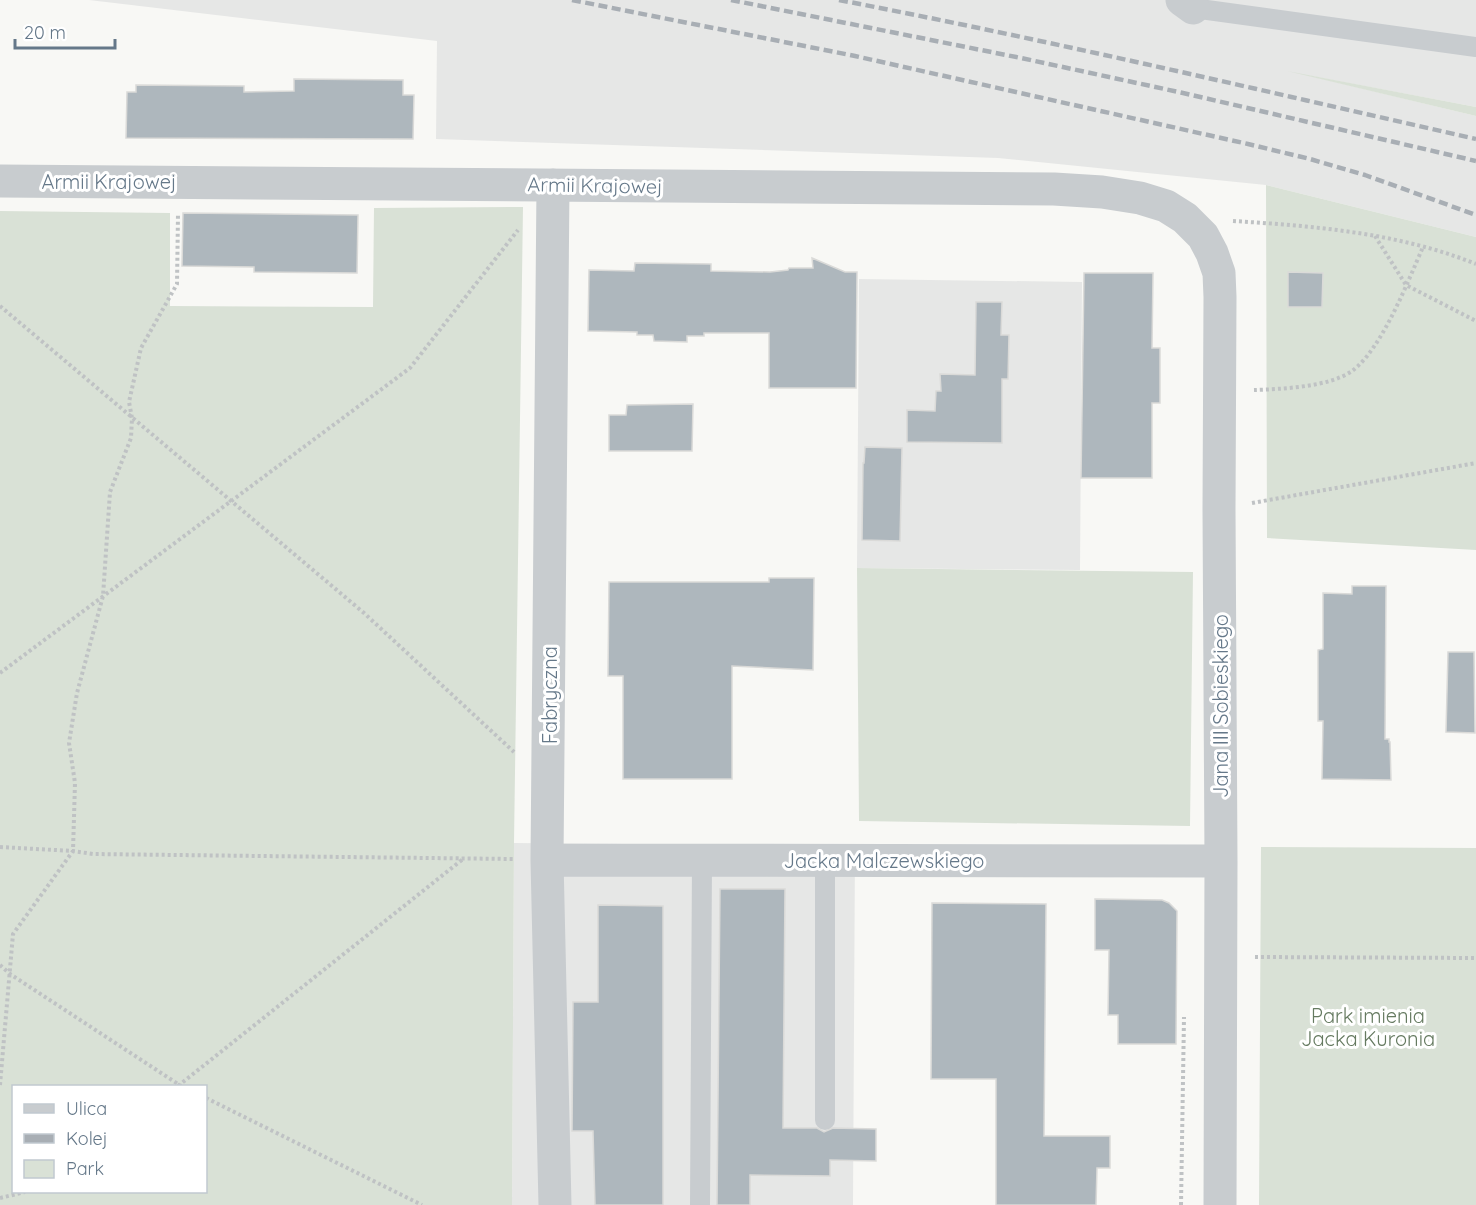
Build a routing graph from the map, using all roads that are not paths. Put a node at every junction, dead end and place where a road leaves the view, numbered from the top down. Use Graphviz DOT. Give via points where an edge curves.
graph roads {
  1 [pos="1188,4"];
  2 [pos="1476,47"];
  3 [pos="0,181"];
  4 [pos="553,185"];
  5 [pos="1185,218"];
  6 [pos="547,860"];
  7 [pos="702,860"];
  8 [pos="825,860"];
  9 [pos="1221,861"];
  10 [pos="825,1120"];
  11 [pos="555,1205"];
  12 [pos="700,1205"];
  13 [pos="1220,1205"];
  1 -- 2 [label="lane"];
  3 -- 4 [label="street, Armii Krajowej"];
  4 -- 5 [label="street, Armii Krajowej" via="1093,191 1140,198 1166,206"];
  4 -- 6 [label="street, Fabryczna"];
  5 -- 9 [label="street, Jana III Sobieskiego" via="1203,236 1219,273"];
  6 -- 7 [label="street, Jacka Malczewskiego"];
  6 -- 11 [label="street, Fabryczna"];
  7 -- 8 [label="street, Jacka Malczewskiego"];
  7 -- 12 [label="lane"];
  8 -- 9 [label="street, Jacka Malczewskiego"];
  8 -- 10 [label="lane"];
  9 -- 13 [label="street, Jana III Sobieskiego"];
}
